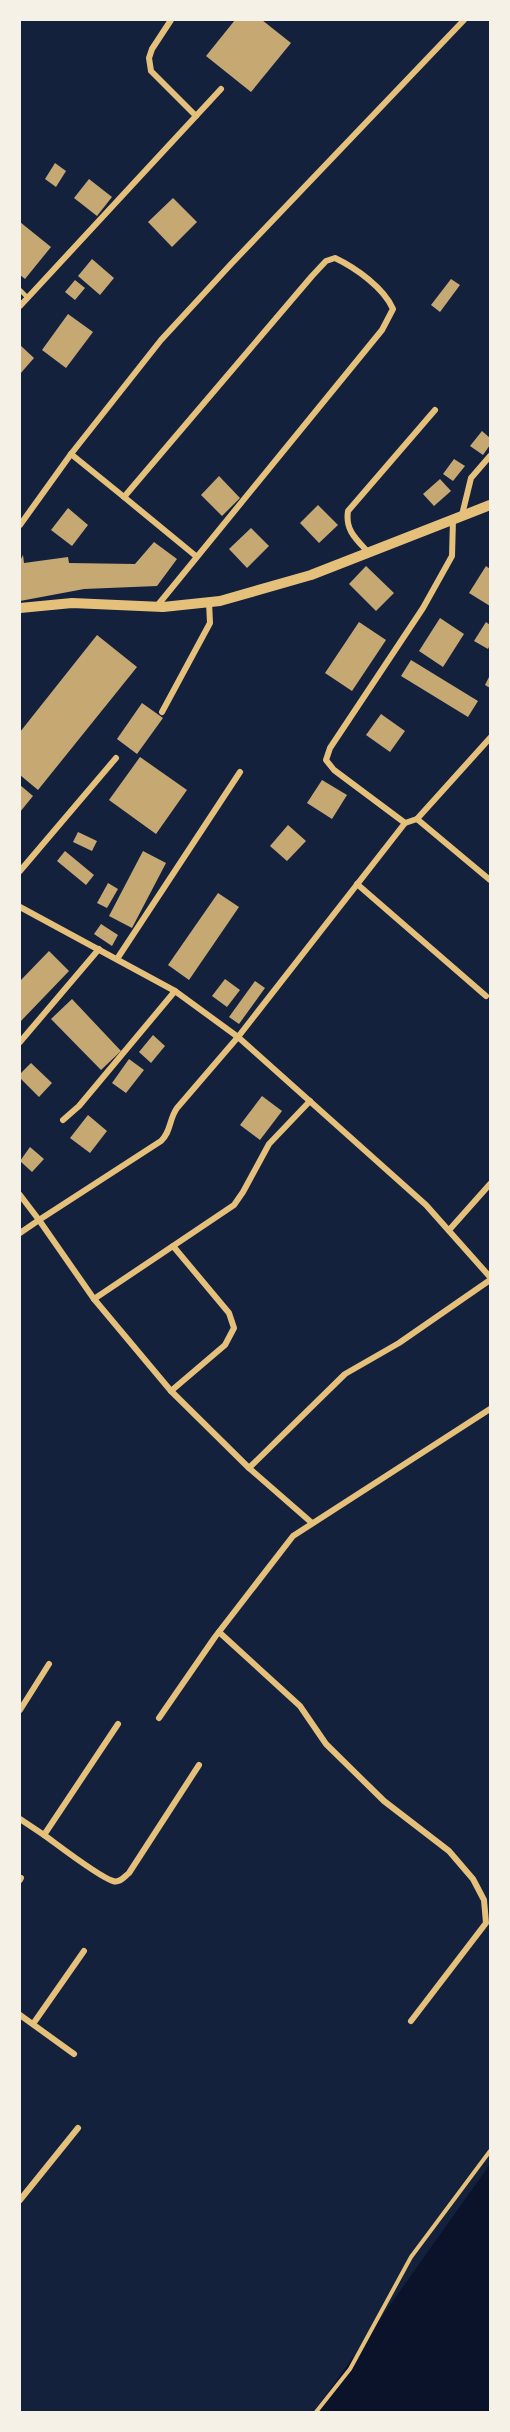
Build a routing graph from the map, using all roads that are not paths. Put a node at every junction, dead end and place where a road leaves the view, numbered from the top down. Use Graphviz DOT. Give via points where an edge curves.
graph roads {
  1 [pos="171,20"];
  2 [pos="464,20"];
  3 [pos="221,89"];
  4 [pos="196,116"];
  5 [pos="20,291"];
  6 [pos="27,297"];
  7 [pos="20,306"];
  8 [pos="435,410"];
  9 [pos="71,454"];
  10 [pos="490,456"];
  11 [pos="124,497"];
  12 [pos="490,505"];
  13 [pos="458,517"];
  14 [pos="20,525"];
  15 [pos="368,552"];
  16 [pos="197,557"];
  17 [pos="209,602"];
  18 [pos="157,606"];
  19 [pos="20,608"];
  20 [pos="162,712"];
  21 [pos="490,738"];
  22 [pos="116,758"];
  23 [pos="240,772"];
  24 [pos="417,819"];
  25 [pos="405,823"];
  26 [pos="20,871"];
  27 [pos="490,880"];
  28 [pos="357,884"];
  29 [pos="20,907"];
  30 [pos="99,949"];
  31 [pos="117,959"];
  32 [pos="175,992"];
  33 [pos="486,996"];
  34 [pos="238,1037"];
  35 [pos="20,1042"];
  36 [pos="310,1101"];
  37 [pos="63,1120"];
  38 [pos="490,1184"];
  39 [pos="20,1195"];
  40 [pos="39,1220"];
  41 [pos="450,1229"];
  42 [pos="20,1233"];
  43 [pos="172,1246"];
  44 [pos="490,1279"];
  45 [pos="94,1299"];
  46 [pos="171,1391"];
  47 [pos="490,1409"];
  48 [pos="249,1468"];
  49 [pos="312,1523"];
  50 [pos="219,1632"];
  51 [pos="49,1664"];
  52 [pos="20,1710"];
  53 [pos="159,1718"];
  54 [pos="118,1724"];
  55 [pos="199,1765"];
  56 [pos="20,1819"];
  57 [pos="44,1835"];
  58 [pos="84,1951"];
  59 [pos="20,2015"];
  60 [pos="411,2021"];
  61 [pos="33,2025"];
  62 [pos="74,2054"];
  63 [pos="78,2128"];
  64 [pos="20,2200"];
  1 -- 4 [label="street" via="152,49 151,70"];
  2 -- 9 [label="street" via="177,323"];
  3 -- 4 [label="street"];
  4 -- 6 [label="street"];
  5 -- 6 [label="lane"];
  6 -- 7 [label="street"];
  8 -- 15 [label="street" via="348,511 346,522 352,536"];
  9 -- 11 [label="street"];
  9 -- 14 [label="street"];
  10 -- 13 [label="street" via="471,478"];
  11 -- 16 [label="street"];
  11 -- 16 [label="street" via="326,261 335,258 365,279 388,298 393,309 382,330"];
  12 -- 13 [label="street"];
  13 -- 15 [label="street"];
  13 -- 25 [label="street" via="452,556 326,760"];
  15 -- 17 [label="street" via="311,575"];
  16 -- 18 [label="street"];
  17 -- 18 [label="street"];
  17 -- 20 [label="street" via="210,623"];
  18 -- 19 [label="street" via="72,603"];
  21 -- 24 [label="street"];
  22 -- 26 [label="street"];
  23 -- 31 [label="street"];
  24 -- 25 [label="street"];
  24 -- 27 [label="street"];
  25 -- 28 [label="street"];
  28 -- 33 [label="street"];
  28 -- 34 [label="street"];
  29 -- 30 [label="street"];
  30 -- 31 [label="street"];
  30 -- 35 [label="street"];
  31 -- 32 [label="street"];
  32 -- 34 [label="street"];
  32 -- 37 [label="street"];
  34 -- 36 [label="street"];
  34 -- 40 [label="street" via="171,1116 167,1136"];
  36 -- 41 [label="street"];
  36 -- 43 [label="street" via="269,1144 234,1205"];
  38 -- 41 [label="street"];
  39 -- 40 [label="street"];
  40 -- 42 [label="street"];
  40 -- 45 [label="street"];
  41 -- 44 [label="street"];
  43 -- 45 [label="street"];
  43 -- 46 [label="street" via="229,1313 234,1328 225,1345"];
  44 -- 48 [label="street" via="399,1343 345,1374"];
  45 -- 46 [label="street"];
  46 -- 48 [label="street"];
  47 -- 49 [label="street"];
  48 -- 49 [label="street"];
  49 -- 50 [label="street" via="293,1536"];
  50 -- 53 [label="street"];
  50 -- 60 [label="street" via="300,1706 326,1744 384,1802 449,1851 473,1879 484,1900 486,1923"];
  51 -- 52 [label="street"];
  54 -- 57 [label="street"];
  55 -- 57 [label="street" via="121,1881 100,1874"];
  56 -- 57 [label="street"];
  58 -- 61 [label="street"];
  59 -- 61 [label="street"];
  61 -- 62 [label="street"];
  63 -- 64 [label="street"];
}
